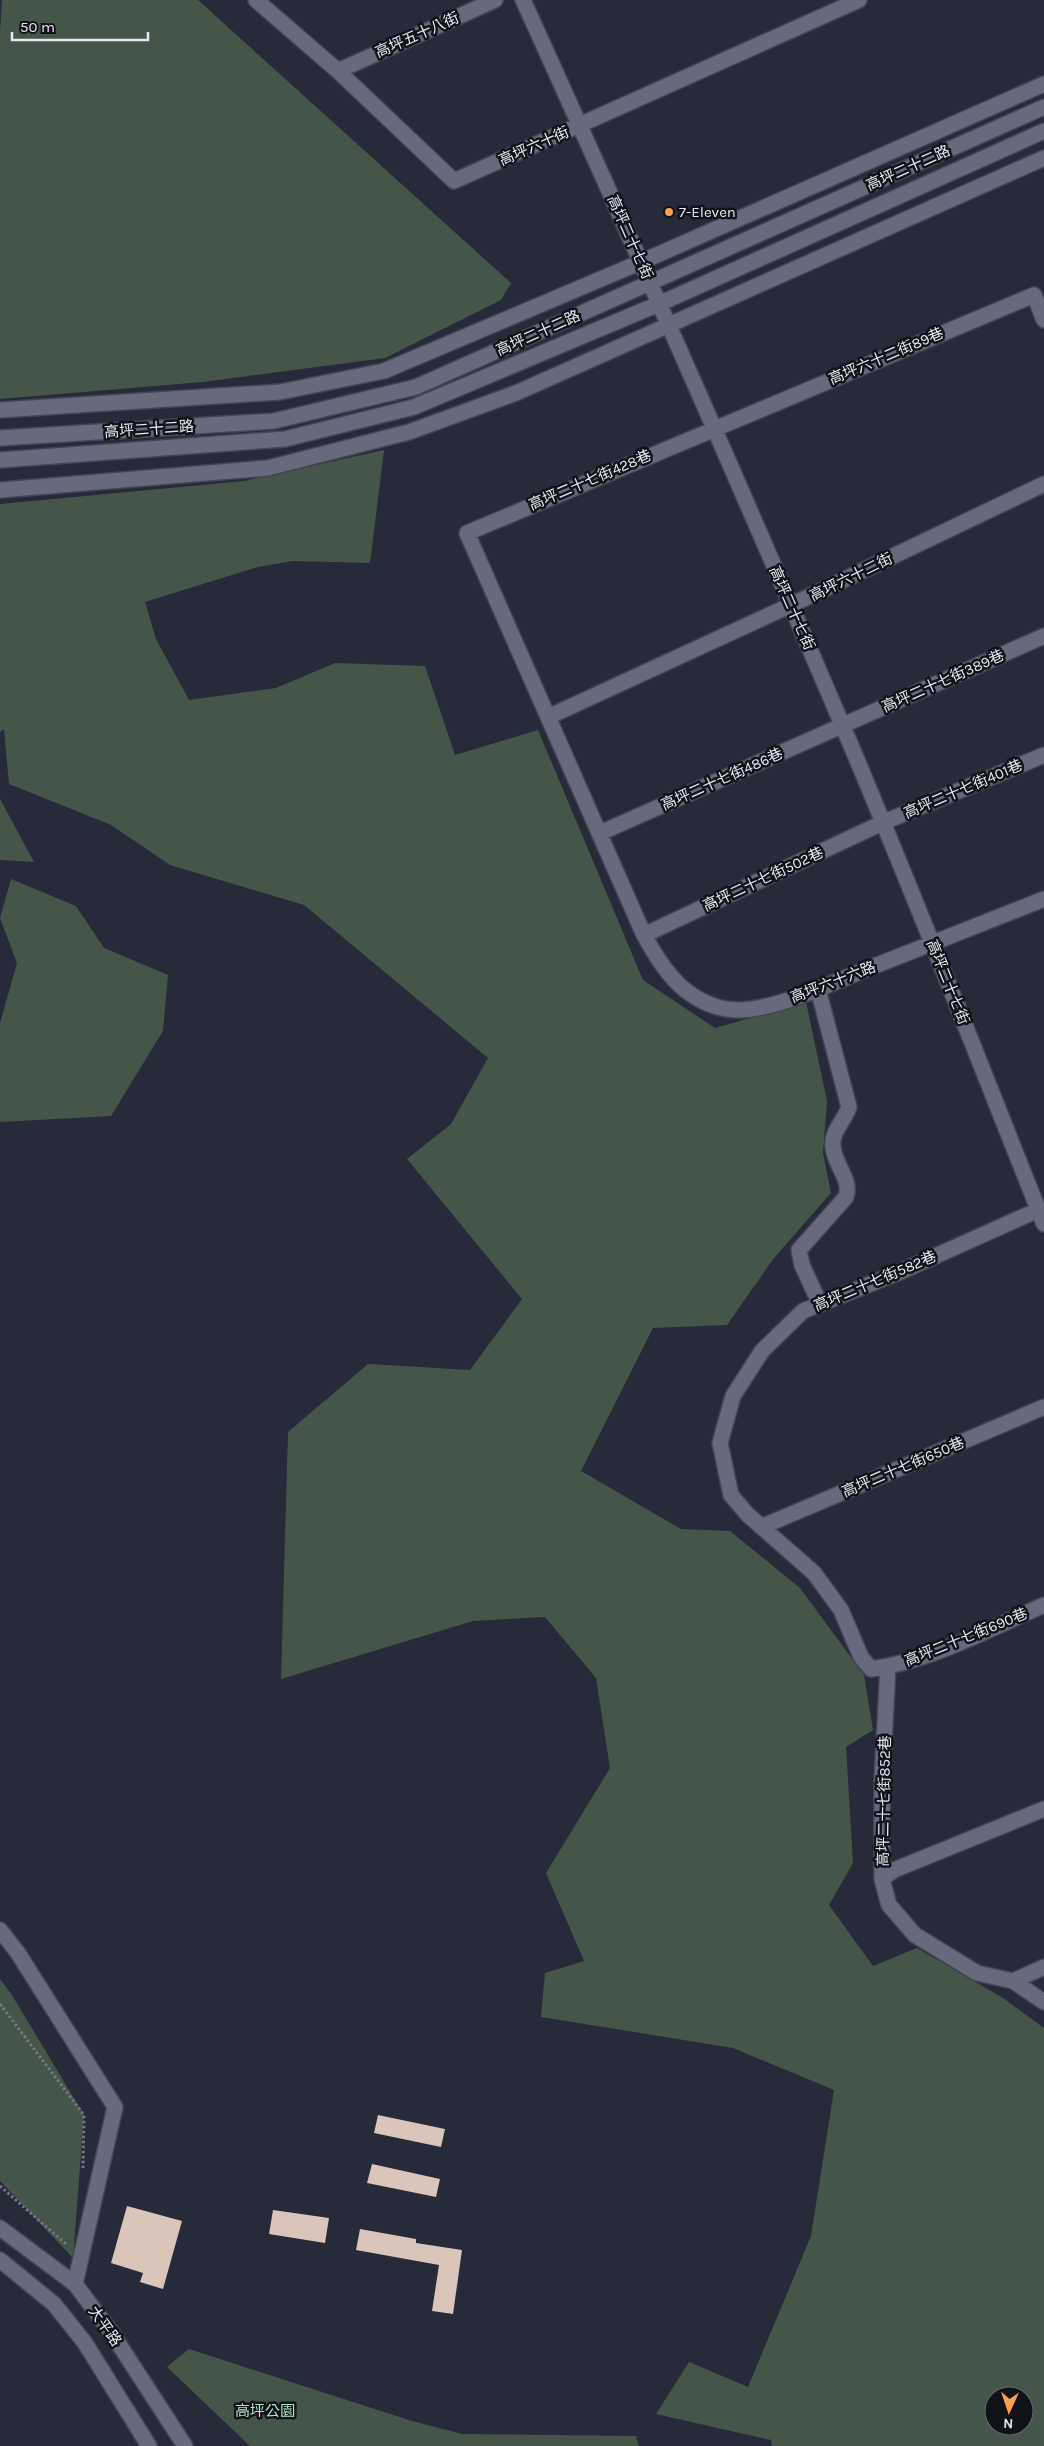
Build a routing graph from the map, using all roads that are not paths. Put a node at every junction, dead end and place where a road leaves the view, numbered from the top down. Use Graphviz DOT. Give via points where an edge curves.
graph roads {
  1 [pos="256,0"];
  2 [pos="496,0"];
  3 [pos="524,0"];
  4 [pos="859,0"];
  5 [pos="338,71"];
  6 [pos="1044,84"];
  7 [pos="1044,108"];
  8 [pos="580,125"];
  9 [pos="1044,132"];
  10 [pos="1044,158"];
  11 [pos="641,262"];
  12 [pos="651,283"];
  13 [pos="660,303"];
  14 [pos="1044,320"];
  15 [pos="670,324"];
  16 [pos="0,410"];
  17 [pos="713,428"];
  18 [pos="0,438"];
  19 [pos="0,460"];
  20 [pos="1044,484"];
  21 [pos="0,490"];
  22 [pos="466,533"];
  23 [pos="791,605"];
  24 [pos="1044,636"];
  25 [pos="548,717"];
  26 [pos="843,726"];
  27 [pos="1044,755"];
  28 [pos="882,823"];
  29 [pos="600,833"];
  30 [pos="1044,899"];
  31 [pos="644,935"];
  32 [pos="932,943"];
  33 [pos="818,989"];
  34 [pos="1041,1217"];
  35 [pos="820,1304"];
  36 [pos="1044,1407"];
  37 [pos="761,1527"];
  38 [pos="1044,1605"];
  39 [pos="888,1667"];
  40 [pos="1044,1809"];
  41 [pos="882,1879"];
  42 [pos="0,1930"];
  43 [pos="1044,1968"];
  44 [pos="1013,1981"];
  45 [pos="1044,2002"];
  46 [pos="0,2229"];
  47 [pos="0,2260"];
  48 [pos="74,2284"];
  49 [pos="148,2446"];
  50 [pos="185,2446"];
  1 -- 5 [label="street, 高坪六十街"];
  2 -- 5 [label="street, 高坪五十八街"];
  3 -- 8 [label="street, 高坪二十七街"];
  4 -- 8 [label="street, 高坪六十街"];
  5 -- 8 [label="street, 高坪六十街" via="454,182"];
  6 -- 11 [label="street, 高坪二十二路"];
  7 -- 12 [label="street, 高坪二十二路"];
  8 -- 11 [label="street, 高坪二十七街"];
  9 -- 13 [label="street, 高坪二十二路"];
  10 -- 15 [label="street"];
  11 -- 12 [label="street, 高坪二十七街"];
  11 -- 16 [label="street, 高坪二十二路" via="384,371 280,392"];
  12 -- 13 [label="street, 高坪二十七街"];
  12 -- 18 [label="street, 高坪二十二路" via="416,387 359,401 274,421"];
  13 -- 15 [label="street, 高坪二十七街"];
  13 -- 19 [label="street, 高坪二十二路" via="414,407 285,439"];
  14 -- 17 [label="street, 高坪六十二街89巷" via="1034,295"];
  15 -- 17 [label="street, 高坪二十七街"];
  15 -- 21 [label="street" via="516,393 409,432 268,468"];
  17 -- 22 [label="street, 高坪二十七街428巷"];
  17 -- 23 [label="street, 高坪二十七街"];
  20 -- 23 [label="street, 高坪六十二街"];
  22 -- 25 [label="street, 高坪六十六路"];
  23 -- 25 [label="street, 高坪六十二街"];
  23 -- 26 [label="street, 高坪二十七街"];
  24 -- 26 [label="street, 高坪二十七街389巷"];
  25 -- 29 [label="street, 高坪六十六路"];
  26 -- 28 [label="street, 高坪二十七街"];
  26 -- 29 [label="street, 高坪二十七街486巷"];
  27 -- 28 [label="street, 高坪二十七街401巷"];
  28 -- 31 [label="street, 高坪二十七街502巷"];
  28 -- 32 [label="street, 高坪二十七街"];
  29 -- 31 [label="street, 高坪六十六路"];
  30 -- 32 [label="street, 高坪六十六路"];
  31 -- 33 [label="street, 高坪六十六路" via="675,982 699,1000 722,1008 764,1007"];
  32 -- 33 [label="street, 高坪六十六路"];
  32 -- 34 [label="street, 高坪二十七街"];
  33 -- 35 [label="street" via="849,1107 834,1135 832,1146 849,1189 846,1198 799,1250 802,1265"];
  34 -- 35 [label="street, 高坪二十七街582巷"];
  35 -- 37 [label="street, 高坪二十七街582巷" via="803,1311 762,1351 733,1396 720,1443 731,1495"];
  36 -- 37 [label="street, 高坪二十七街650巷"];
  37 -- 39 [label="street" via="814,1573 841,1610 861,1657 871,1670"];
  38 -- 39 [label="street, 高坪二十七街690巷" via="929,1654"];
  39 -- 41 [label="street, 高坪二十七街852巷" via="882,1780"];
  40 -- 41 [label="street, 高坪二十七街852巷" via="894,1870"];
  41 -- 44 [label="street" via="889,1905 915,1935 977,1973"];
  42 -- 48 [label="street" via="18,1953 115,2107"];
  43 -- 44 [label="street"];
  44 -- 45 [label="street"];
  46 -- 48 [label="street, 大平路"];
  47 -- 49 [label="street, 大平路" via="54,2304 85,2343"];
  48 -- 50 [label="street, 大平路" via="111,2332"];
}
